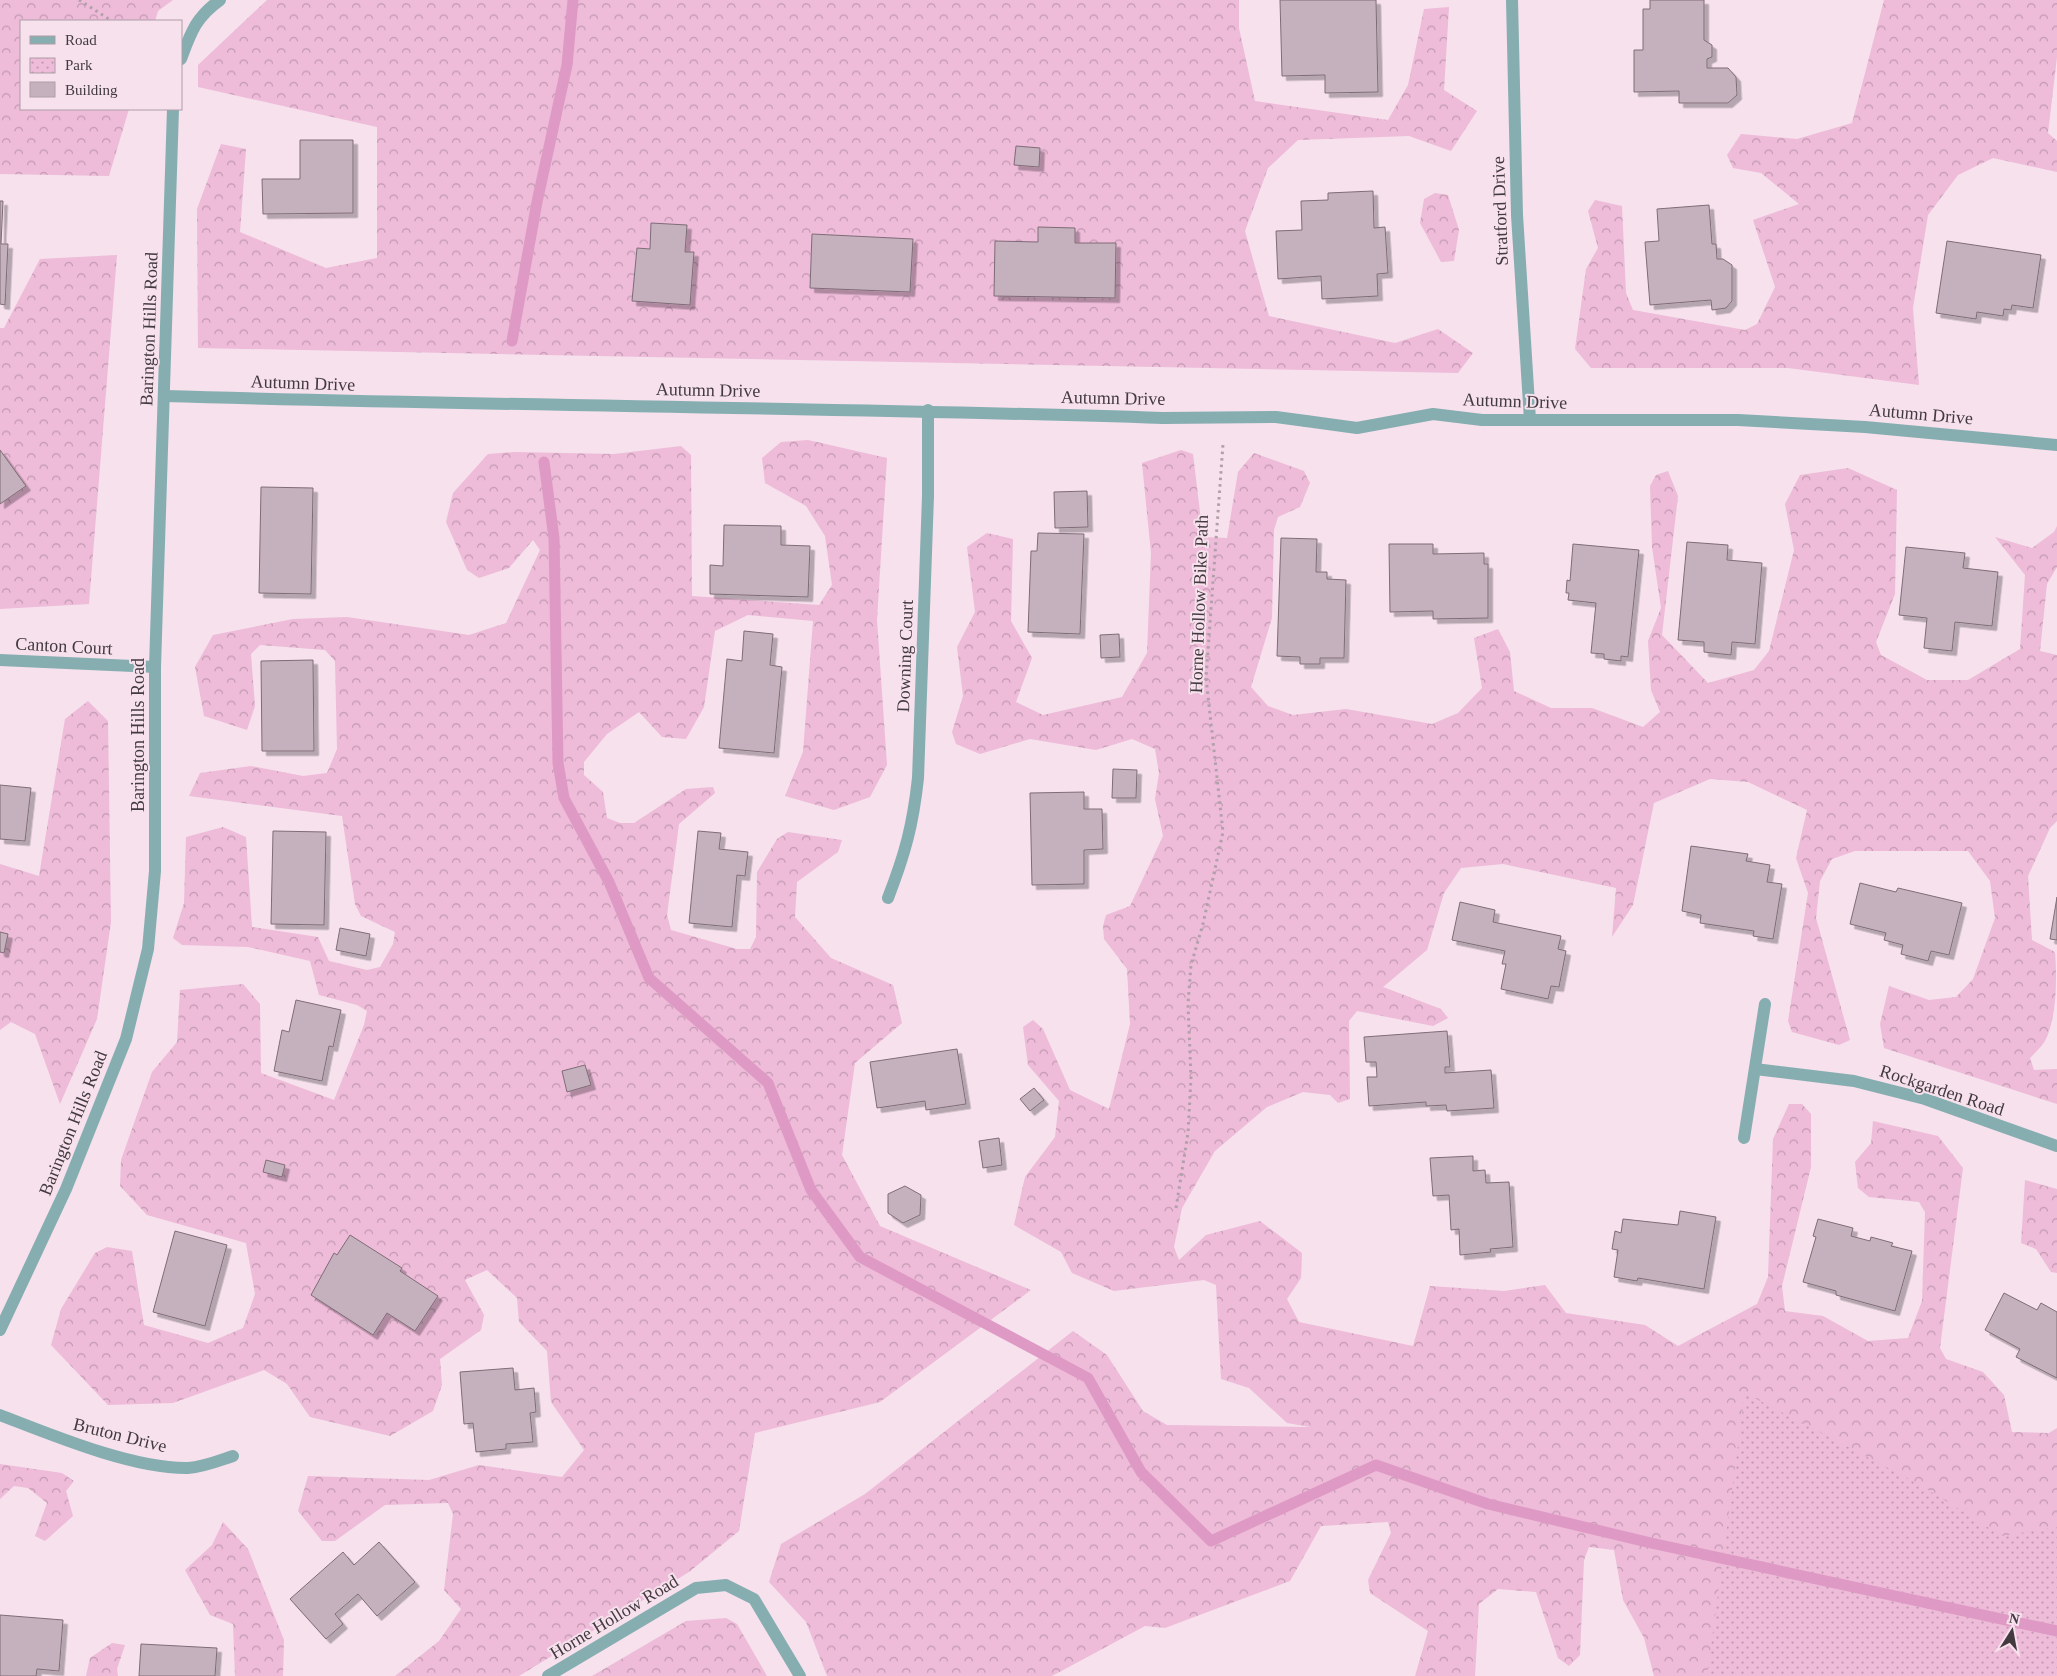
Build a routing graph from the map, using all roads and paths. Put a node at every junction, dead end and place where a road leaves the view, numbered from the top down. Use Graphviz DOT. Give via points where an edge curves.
graph roads {
  1 [pos="79,0"];
  2 [pos="220,0"];
  3 [pos="1512,0"];
  4 [pos="110,20"];
  5 [pos="182,57"];
  6 [pos="173,110"];
  7 [pos="164,396"];
  8 [pos="928,410"];
  9 [pos="1226,416"];
  10 [pos="1530,420"];
  11 [pos="2057,445"];
  12 [pos="0,660"];
  13 [pos="155,667"];
  14 [pos="888,898"];
  15 [pos="1765,1004"];
  16 [pos="1755,1069"];
  17 [pos="1744,1138"];
  18 [pos="2057,1146"];
  19 [pos="1176,1208"];
  20 [pos="0,1330"];
  21 [pos="0,1415"];
  22 [pos="233,1456"];
  23 [pos="548,1676"];
  24 [pos="800,1676"];
  1 -- 4 [label="path"];
  2 -- 5 [label="street" via="204,11"];
  3 -- 10 [label="street, Stratford Drive" via="1517,215"];
  6 -- 7 [label="street, Barington Hills Road"];
  7 -- 8 [label="street, Autumn Drive"];
  7 -- 13 [label="street, Barington Hills Road"];
  8 -- 9 [label="street, Autumn Drive" via="1163,418"];
  8 -- 14 [label="street, Downing Court" via="918,778 906,852"];
  9 -- 10 [label="street, Autumn Drive" via="1276,417 1357,428 1432,414 1482,420"];
  9 -- 19 [label="path, Horne Hollow Bike Path" via="1206,678 1222,832 1191,965 1188,1134"];
  10 -- 11 [label="street, Autumn Drive" via="1738,420 1864,426"];
  12 -- 13 [label="street, Canton Court"];
  13 -- 20 [label="street, Barington Hills Road" via="154,871 148,949 137,1002 126,1039 66,1190"];
  15 -- 16 [label="street"];
  16 -- 17 [label="street"];
  16 -- 18 [label="street, Rockgarden Road" via="1854,1081 1926,1099"];
  21 -- 22 [label="street, Bruton Drive" via="109,1454 154,1464 188,1468"];
  23 -- 24 [label="street, Horne Hollow Road" via="696,1588 726,1585 754,1599"];
}
